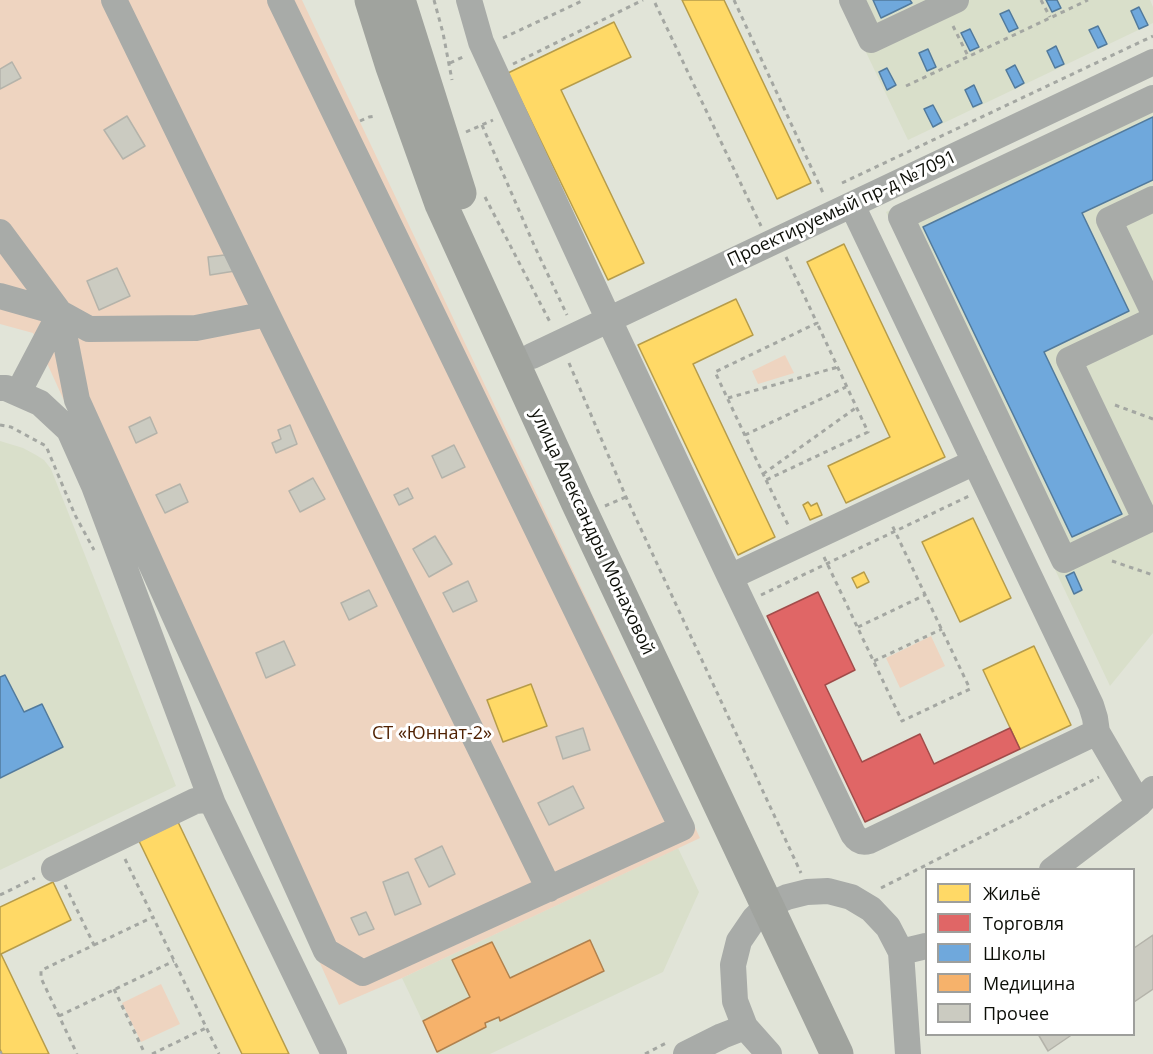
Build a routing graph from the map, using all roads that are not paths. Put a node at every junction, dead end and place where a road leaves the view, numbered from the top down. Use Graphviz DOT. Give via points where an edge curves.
graph roads {
  1 [pos="114,0"];
  2 [pos="280,0"];
  3 [pos="371,0"];
  4 [pos="399,0"];
  5 [pos="469,0"];
  6 [pos="852,0"];
  7 [pos="949,3"];
  8 [pos="1153,62"];
  9 [pos="1153,98"];
  10 [pos="1153,199"];
  11 [pos="842,200"];
  12 [pos="0,232"];
  13 [pos="0,296"];
  14 [pos="1153,311"];
  15 [pos="60,313"];
  16 [pos="267,314"];
  17 [pos="609,320"];
  18 [pos="1153,320"];
  19 [pos="532,356"];
  20 [pos="9,391"];
  21 [pos="990,404"];
  22 [pos="955,421"];
  23 [pos="975,462"];
  24 [pos="730,577"];
  25 [pos="1097,732"];
  26 [pos="1146,796"];
  27 [pos="213,804"];
  28 [pos="1055,868"];
  29 [pos="58,873"];
  30 [pos="549,889"];
  31 [pos="786,893"];
  32 [pos="925,946"];
  33 [pos="901,952"];
  34 [pos="745,1027"];
  35 [pos="334,1054"];
  36 [pos="686,1054"];
  37 [pos="769,1054"];
  38 [pos="837,1054"];
  39 [pos="861,1054"];
  40 [pos="908,1054"];
  1 -- 16 [label="street"];
  2 -- 30 [label="street" via="682,828"];
  3 -- 31 [label="main road, улица Александры Монаховой" via="441,204 577,502"];
  4 -- 19 [label="main road, улица Александры Монаховой" via="460,194"];
  5 -- 17 [label="street" via="484,47"];
  6 -- 7 [label="street" via="871,40"];
  8 -- 11 [label="street, Проектируемый пр-д №7091"];
  9 -- 21 [label="street" via="901,217"];
  10 -- 14 [label="street" via="1109,220"];
  11 -- 17 [label="street, Проектируемый пр-д №7091" via="769,244"];
  11 -- 22 [label="street"];
  12 -- 15 [label="street"];
  13 -- 15 [label="street"];
  15 -- 16 [label="street" via="89,329 196,328"];
  15 -- 20 [label="street"];
  15 -- 30 [label="street" via="77,400 326,951 363,973"];
  16 -- 30 [label="street"];
  17 -- 19 [label="street, Проектируемый пр-д №7091" via="565,332"];
  17 -- 24 [label="street"];
  18 -- 21 [label="street" via="1069,360 1146,522 1064,560"];
  19 -- 31 [label="main road, улица Александры Монаховой"];
  20 -- 27 [label="street" via="40,404 69,430 94,486"];
  21 -- 22 [label="street"];
  22 -- 23 [label="street"];
  23 -- 24 [label="street"];
  23 -- 25 [label="street" via="1091,705"];
  24 -- 25 [label="street" via="853,834 860,841 869,841"];
  25 -- 26 [label="street" via="1118,768"];
  26 -- 28 [label="street"];
  27 -- 29 [label="street" via="195,801"];
  27 -- 35 [label="street"];
  31 -- 33 [label="street" via="828,891 851,897 888,927"];
  31 -- 34 [label="street" via="754,919 740,942 733,965 735,1000"];
  31 -- 38 [label="main road, улица Александры Монаховой"];
  31 -- 39 [label="main road, улица Александры Монаховой"];
  32 -- 33 [label="street"];
  33 -- 40 [label="street"];
  34 -- 36 [label="street"];
  34 -- 37 [label="street"];
}
